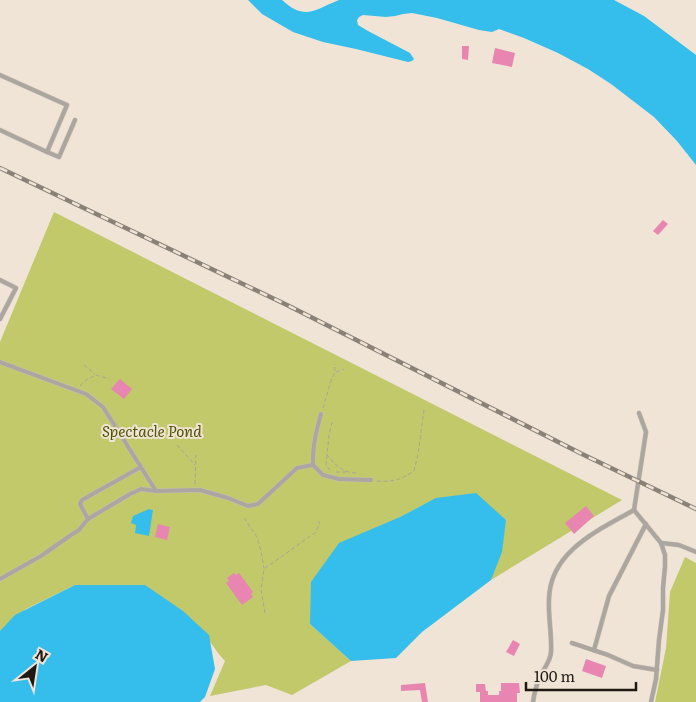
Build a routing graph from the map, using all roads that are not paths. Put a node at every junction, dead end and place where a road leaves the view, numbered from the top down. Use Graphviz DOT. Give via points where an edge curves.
graph roads {
  1 [pos="0,75"];
  2 [pos="76,120"];
  3 [pos="0,130"];
  4 [pos="47,152"];
  5 [pos="0,280"];
  6 [pos="0,319"];
  7 [pos="0,362"];
  8 [pos="639,413"];
  9 [pos="321,414"];
  10 [pos="313,465"];
  11 [pos="141,467"];
  12 [pos="371,480"];
  13 [pos="156,491"];
  14 [pos="634,510"];
  15 [pos="88,519"];
  16 [pos="646,524"];
  17 [pos="661,543"];
  18 [pos="696,552"];
  19 [pos="0,579"];
  20 [pos="572,643"];
  21 [pos="594,650"];
  22 [pos="656,670"];
  23 [pos="533,702"];
  24 [pos="651,702"];
  1 -- 4 [label="lane" via="67,105"];
  2 -- 4 [label="lane" via="59,158"];
  3 -- 4 [label="lane"];
  5 -- 6 [label="lane" via="16,288"];
  7 -- 11 [label="lane" via="86,394 103,407"];
  8 -- 14 [label="lane" via="646,432"];
  9 -- 10 [label="lane" via="312,452"];
  10 -- 12 [label="lane" via="331,477"];
  10 -- 13 [label="lane" via="297,468 258,504 248,506 200,490"];
  11 -- 13 [label="lane"];
  11 -- 15 [label="lane" via="82,500 80,504"];
  13 -- 15 [label="lane" via="141,489"];
  14 -- 16 [label="lane"];
  14 -- 23 [label="lane" via="588,537 560,564 548,599 552,655 539,679"];
  15 -- 19 [label="lane" via="79,530 41,556"];
  16 -- 17 [label="lane"];
  16 -- 21 [label="lane" via="609,596"];
  17 -- 18 [label="lane" via="679,545"];
  17 -- 22 [label="lane" via="665,568"];
  20 -- 21 [label="lane"];
  21 -- 22 [label="lane" via="633,666"];
  22 -- 24 [label="lane"];
}
